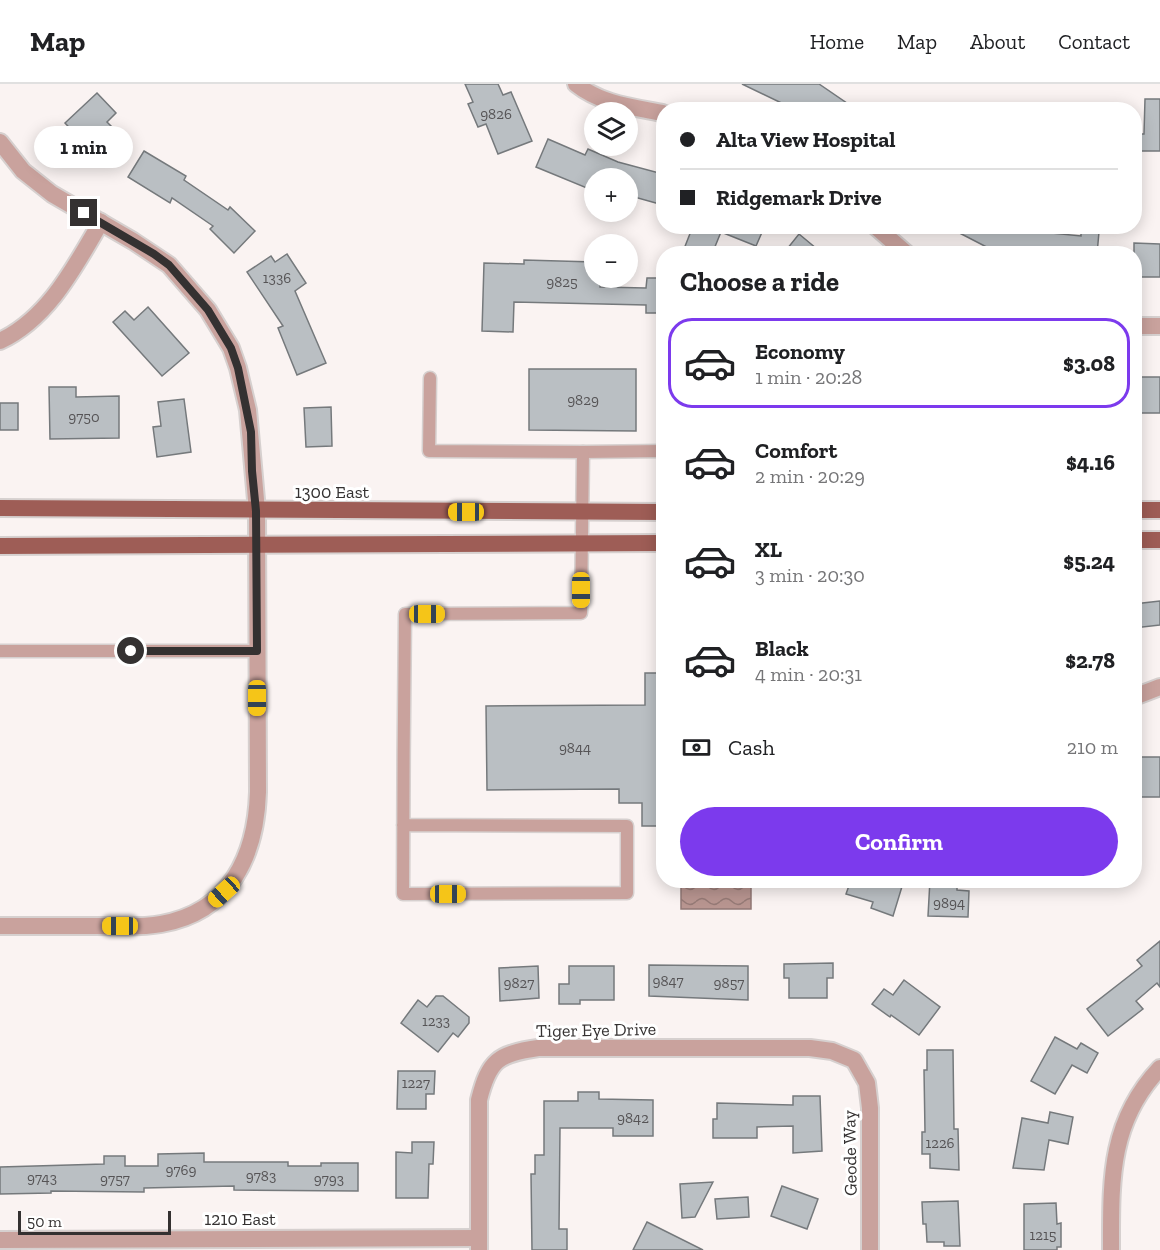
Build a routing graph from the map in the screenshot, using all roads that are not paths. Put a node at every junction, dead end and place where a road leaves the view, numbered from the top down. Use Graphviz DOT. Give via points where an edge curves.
graph roads {
  1 [pos="576,84"];
  2 [pos="656,112"];
  3 [pos="0,142"];
  4 [pos="101,222"];
  5 [pos="884,234"];
  6 [pos="898,246"];
  7 [pos="1142,326"];
  8 [pos="1160,326"];
  9 [pos="0,341"];
  10 [pos="429,378"];
  11 [pos="656,451"];
  12 [pos="583,452"];
  13 [pos="0,508"];
  14 [pos="1142,510"];
  15 [pos="1160,510"];
  16 [pos="256,511"];
  17 [pos="656,512"];
  18 [pos="582,513"];
  19 [pos="1142,540"];
  20 [pos="1160,540"];
  21 [pos="656,543"];
  22 [pos="581,545"];
  23 [pos="0,546"];
  24 [pos="256,546"];
  25 [pos="0,651"];
  26 [pos="257,651"];
  27 [pos="1160,687"];
  28 [pos="1142,694"];
  29 [pos="403,825"];
  30 [pos="0,926"];
  31 [pos="854,1060"];
  32 [pos="1160,1068"];
  33 [pos="0,1240"];
  34 [pos="236,1244"];
  35 [pos="479,1244"];
  36 [pos="870,1250"];
  37 [pos="1111,1250"];
  1 -- 2 [label="street" via="588,94 619,105"];
  3 -- 4 [label="street" via="23,171 45,189"];
  4 -- 9 [label="street" via="60,289 32,320"];
  4 -- 16 [label="street" via="169,265 221,330 238,368 248,410"];
  5 -- 6 [label="street"];
  7 -- 8 [label="street"];
  10 -- 12 [label="lane" via="429,451"];
  11 -- 12 [label="lane"];
  12 -- 18 [label="lane"];
  13 -- 16 [label="main road, 1300 East"];
  14 -- 15 [label="main road"];
  16 -- 18 [label="main road, 1300 East"];
  16 -- 24 [label="street"];
  17 -- 18 [label="main road, 1300 East"];
  18 -- 22 [label="lane"];
  19 -- 20 [label="main road"];
  21 -- 22 [label="main road"];
  22 -- 24 [label="main road"];
  22 -- 29 [label="lane" via="581,613 405,614"];
  23 -- 24 [label="main road"];
  24 -- 26 [label="street"];
  25 -- 26 [label="lane"];
  26 -- 30 [label="street" via="255,831 242,868 224,892 193,914 159,925"];
  27 -- 28 [label="street"];
  29 -- 29 [label="lane" via="403,894 627,893 627,826"];
  31 -- 35 [label="street, Tiger Eye Drive" via="832,1050 810,1048 538,1048 496,1061 484,1079 479,1100"];
  31 -- 36 [label="street, Geode Way" via="867,1083 870,1108"];
  32 -- 37 [label="street" via="1147,1081 1128,1113 1116,1150 1111,1186"];
  33 -- 34 [label="street, 1210 East"];
  34 -- 35 [label="street, 1210 East"];
}
